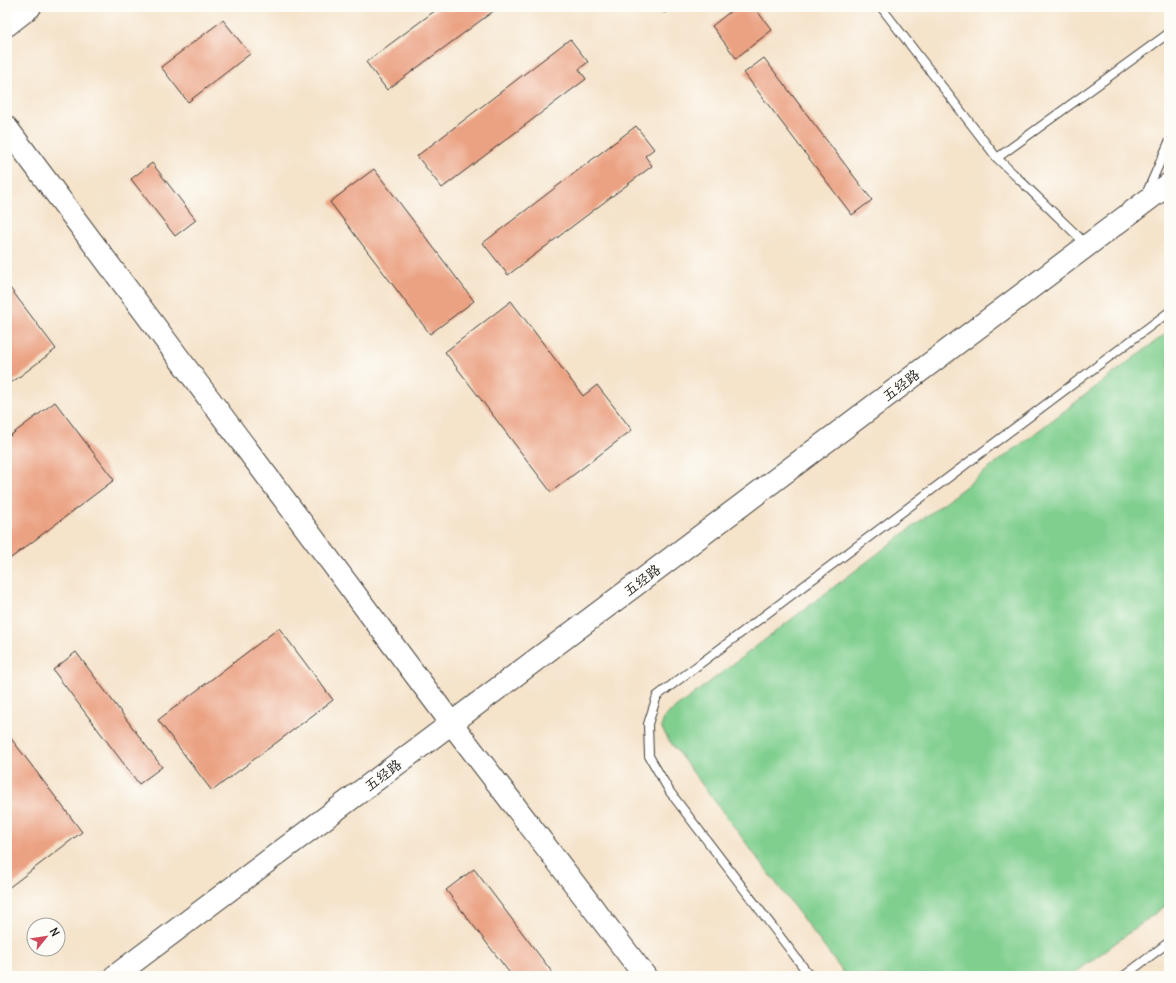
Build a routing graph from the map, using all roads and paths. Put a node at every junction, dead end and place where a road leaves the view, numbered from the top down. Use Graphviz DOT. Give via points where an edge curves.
graph roads {
  1 [pos="30,7"];
  2 [pos="881,7"];
  3 [pos="7,25"];
  4 [pos="1169,33"];
  5 [pos="7,128"];
  6 [pos="1169,142"];
  7 [pos="997,158"];
  8 [pos="1169,184"];
  9 [pos="1142,205"];
  10 [pos="1087,245"];
  11 [pos="1169,312"];
  12 [pos="452,724"];
  13 [pos="1169,942"];
  14 [pos="115,976"];
  15 [pos="645,976"];
  16 [pos="810,976"];
  17 [pos="1124,976"];
  1 -- 3 [label="street"];
  2 -- 7 [label="lane"];
  4 -- 7 [label="lane"];
  5 -- 12 [label="street"];
  6 -- 9 [label="lane"];
  7 -- 10 [label="lane"];
  8 -- 9 [label="street, 五经路"];
  9 -- 10 [label="street, 五经路"];
  10 -- 12 [label="street, 五经路"];
  11 -- 16 [label="lane" via="657,696 648,724 649,756 670,792"];
  12 -- 14 [label="street, 五经路"];
  12 -- 15 [label="street"];
  13 -- 17 [label="lane"];
}
